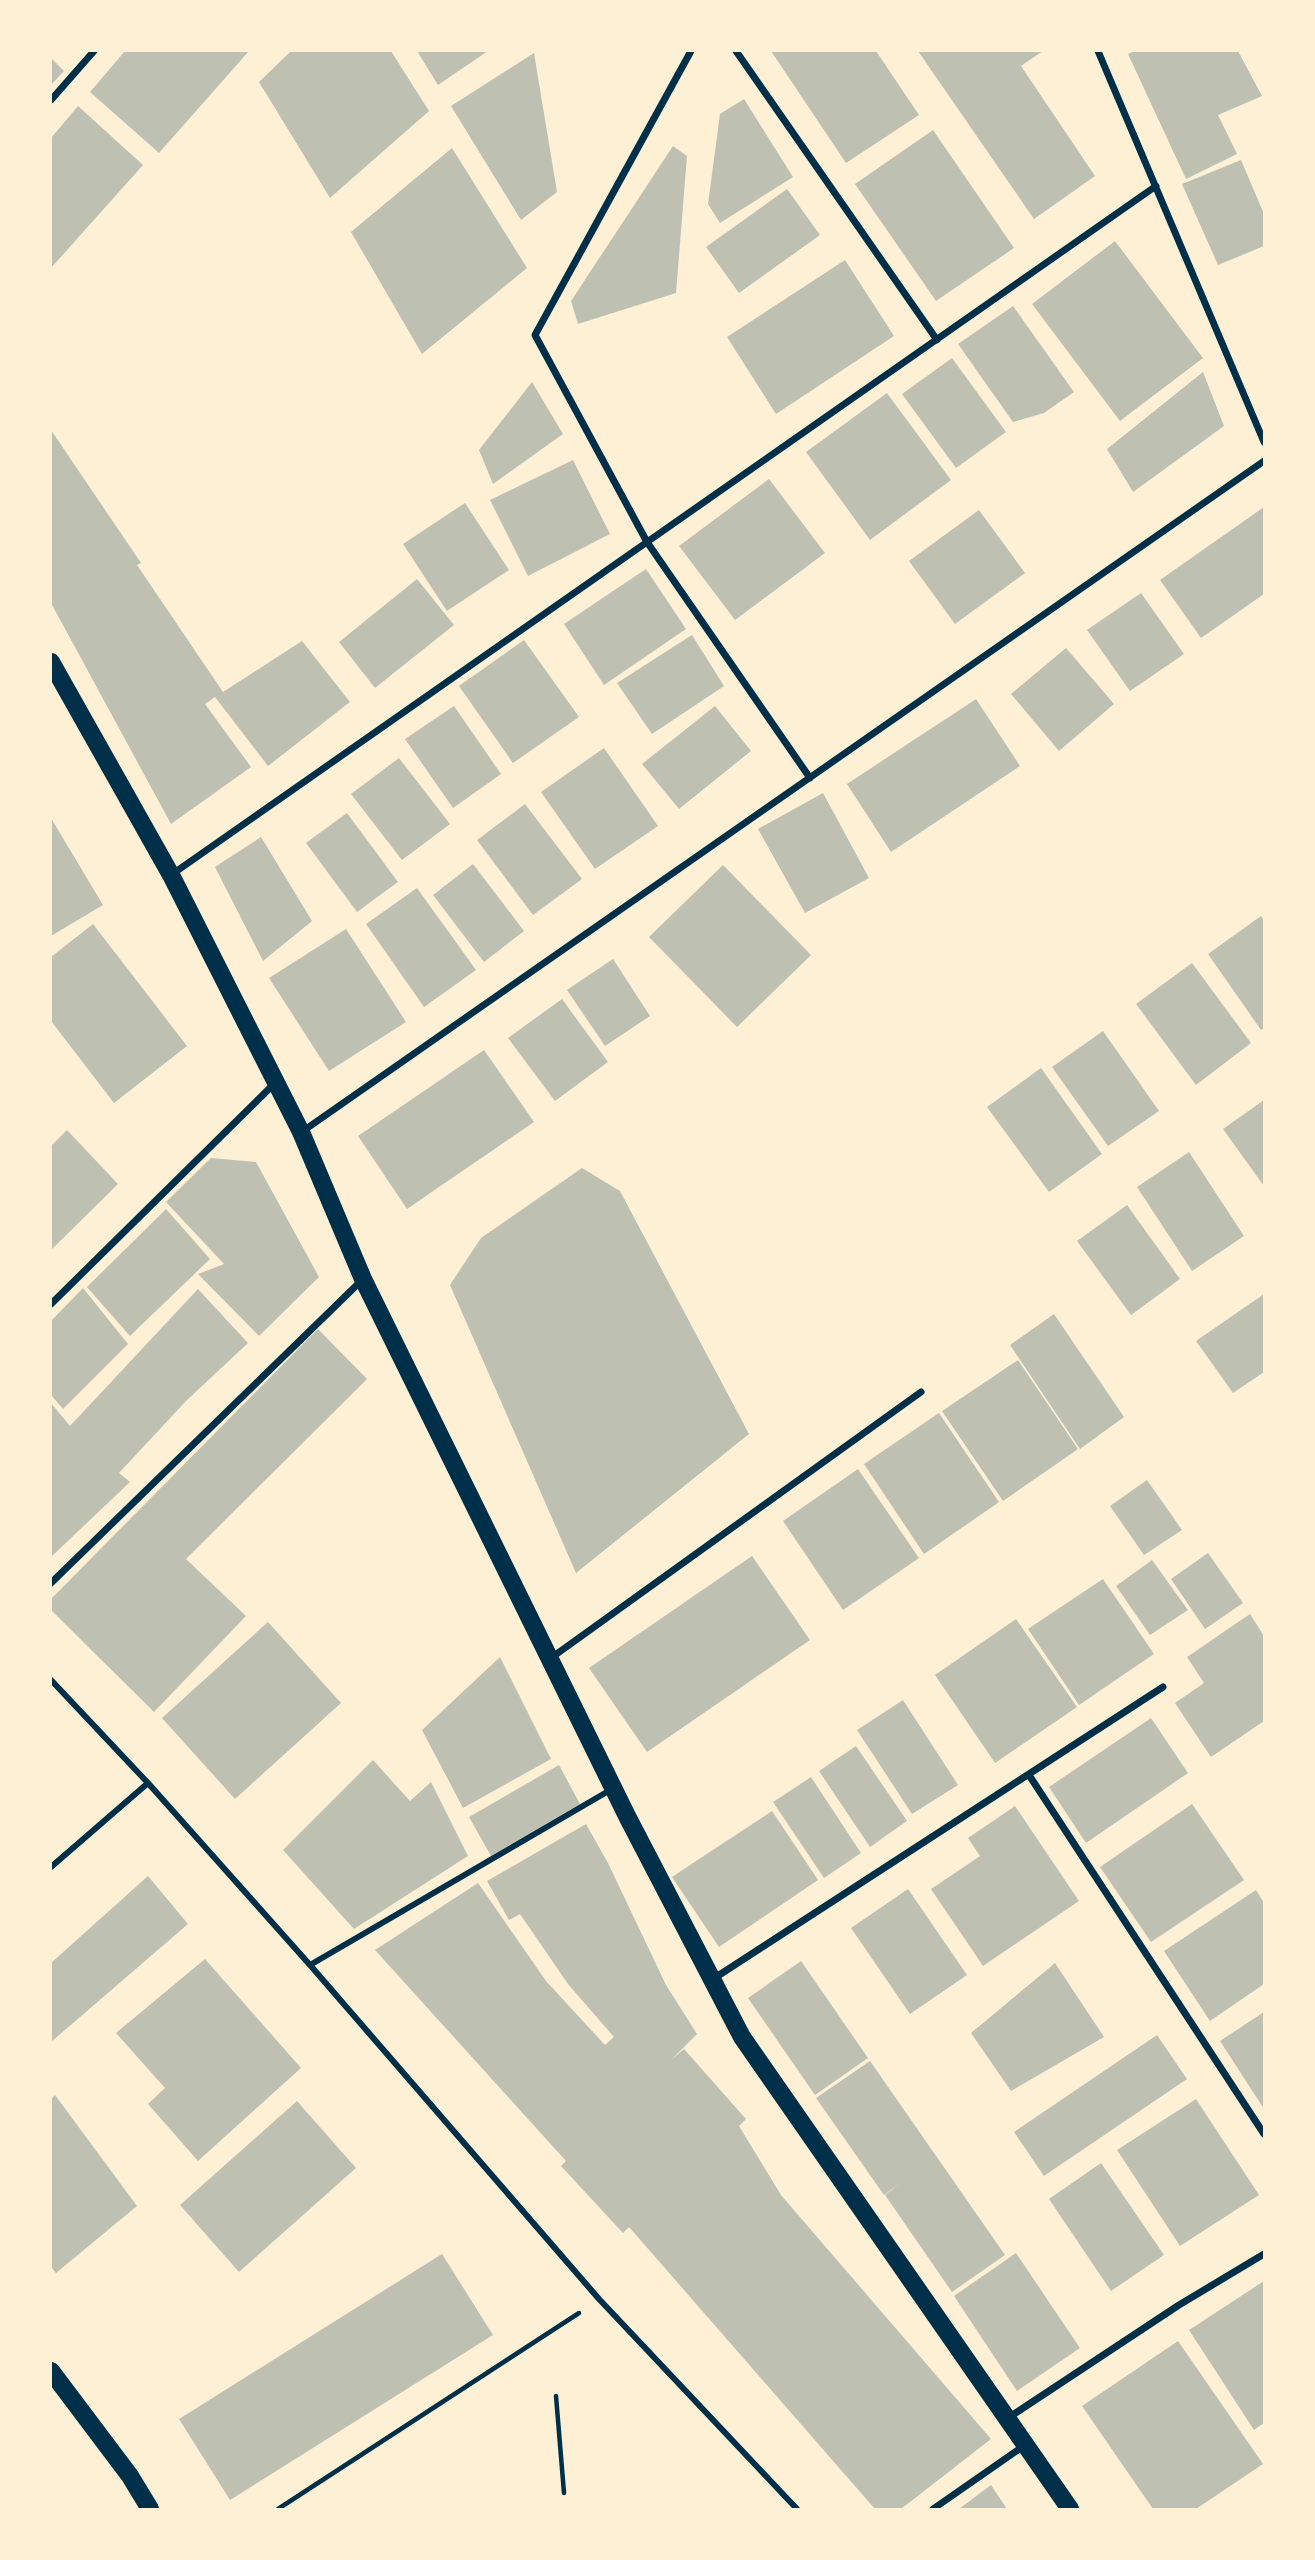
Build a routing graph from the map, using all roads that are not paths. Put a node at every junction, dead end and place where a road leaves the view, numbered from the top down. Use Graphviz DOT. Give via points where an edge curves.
graph roads {
  1 [pos="94,51"];
  2 [pos="691,51"];
  3 [pos="736,51"];
  4 [pos="1099,51"];
  5 [pos="51,100"];
  6 [pos="1156,186"];
  7 [pos="937,340"];
  8 [pos="1264,442"];
  9 [pos="1264,461"];
  10 [pos="647,542"];
  11 [pos="51,662"];
  12 [pos="810,778"];
  13 [pos="171,876"];
  14 [pos="275,1082"];
  15 [pos="301,1132"];
  16 [pos="363,1279"];
  17 [pos="51,1304"];
  18 [pos="921,1392"];
  19 [pos="51,1583"];
  20 [pos="551,1658"];
  21 [pos="51,1680"];
  22 [pos="1163,1687"];
  23 [pos="1029,1775"];
  24 [pos="148,1783"];
  25 [pos="614,1788"];
  26 [pos="51,1867"];
  27 [pos="310,1965"];
  28 [pos="712,1980"];
  29 [pos="1264,2134"];
  30 [pos="1264,2254"];
  31 [pos="51,2371"];
  32 [pos="1009,2418"];
  33 [pos="1026,2444"];
  34 [pos="150,2509"];
  35 [pos="797,2509"];
  36 [pos="933,2509"];
  37 [pos="1070,2509"];
  1 -- 5 [label="street"];
  2 -- 10 [label="street" via="535,335"];
  3 -- 7 [label="street"];
  4 -- 6 [label="street"];
  6 -- 7 [label="street"];
  6 -- 8 [label="street"];
  7 -- 10 [label="street"];
  9 -- 12 [label="street"];
  10 -- 12 [label="street"];
  10 -- 13 [label="street"];
  11 -- 13 [label="main road"];
  12 -- 15 [label="street"];
  13 -- 14 [label="main road"];
  14 -- 15 [label="main road"];
  14 -- 17 [label="street"];
  15 -- 16 [label="main road"];
  16 -- 19 [label="street"];
  16 -- 20 [label="main road"];
  18 -- 20 [label="street"];
  20 -- 25 [label="main road"];
  21 -- 24 [label="street"];
  22 -- 23 [label="street"];
  23 -- 28 [label="street"];
  23 -- 29 [label="street"];
  24 -- 26 [label="street"];
  24 -- 27 [label="street"];
  25 -- 27 [label="street"];
  25 -- 28 [label="main road"];
  27 -- 35 [label="street" via="599,2299"];
  28 -- 32 [label="main road" via="742,2037"];
  30 -- 32 [label="street"];
  31 -- 34 [label="main road"];
  32 -- 33 [label="main road"];
  33 -- 36 [label="street"];
  33 -- 37 [label="main road"];
}
